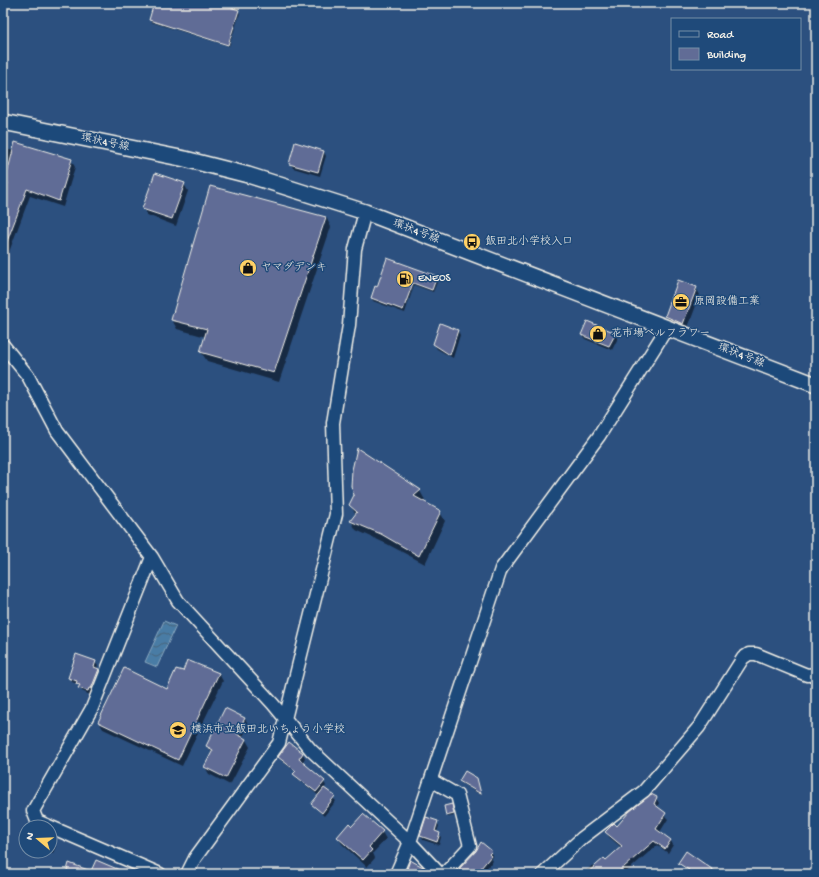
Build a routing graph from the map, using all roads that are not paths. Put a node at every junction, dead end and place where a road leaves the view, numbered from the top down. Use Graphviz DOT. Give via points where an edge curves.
graph roads {
  1 [pos="3,122"];
  2 [pos="365,212"];
  3 [pos="667,328"];
  4 [pos="3,345"];
  5 [pos="816,385"];
  6 [pos="152,557"];
  7 [pos="816,674"];
  8 [pos="285,719"];
  9 [pos="431,780"];
  10 [pos="410,842"];
  11 [pos="160,874"];
  12 [pos="187,874"];
  13 [pos="396,874"];
  14 [pos="440,874"];
  15 [pos="444,874"];
  16 [pos="543,874"];
  1 -- 2 [label="main road, 環状4号線" via="185,159 248,175"];
  2 -- 3 [label="main road, 環状4号線"];
  2 -- 8 [label="street" via="355,249 349,325 333,423 336,514"];
  3 -- 5 [label="main road, 環状4号線"];
  3 -- 9 [label="street" via="600,436 502,569"];
  4 -- 6 [label="street" via="28,376 58,431"];
  6 -- 8 [label="street" via="178,601"];
  6 -- 11 [label="street" via="92,708 33,811 37,821"];
  7 -- 16 [label="street" via="807,675 756,654 749,654 743,658 699,728 644,791 582,838"];
  8 -- 10 [label="street" via="311,750"];
  8 -- 12 [label="street" via="279,743 195,858"];
  9 -- 10 [label="street"];
  9 -- 15 [label="street" via="457,795 470,846"];
  10 -- 13 [label="street"];
  10 -- 14 [label="street"];
}
